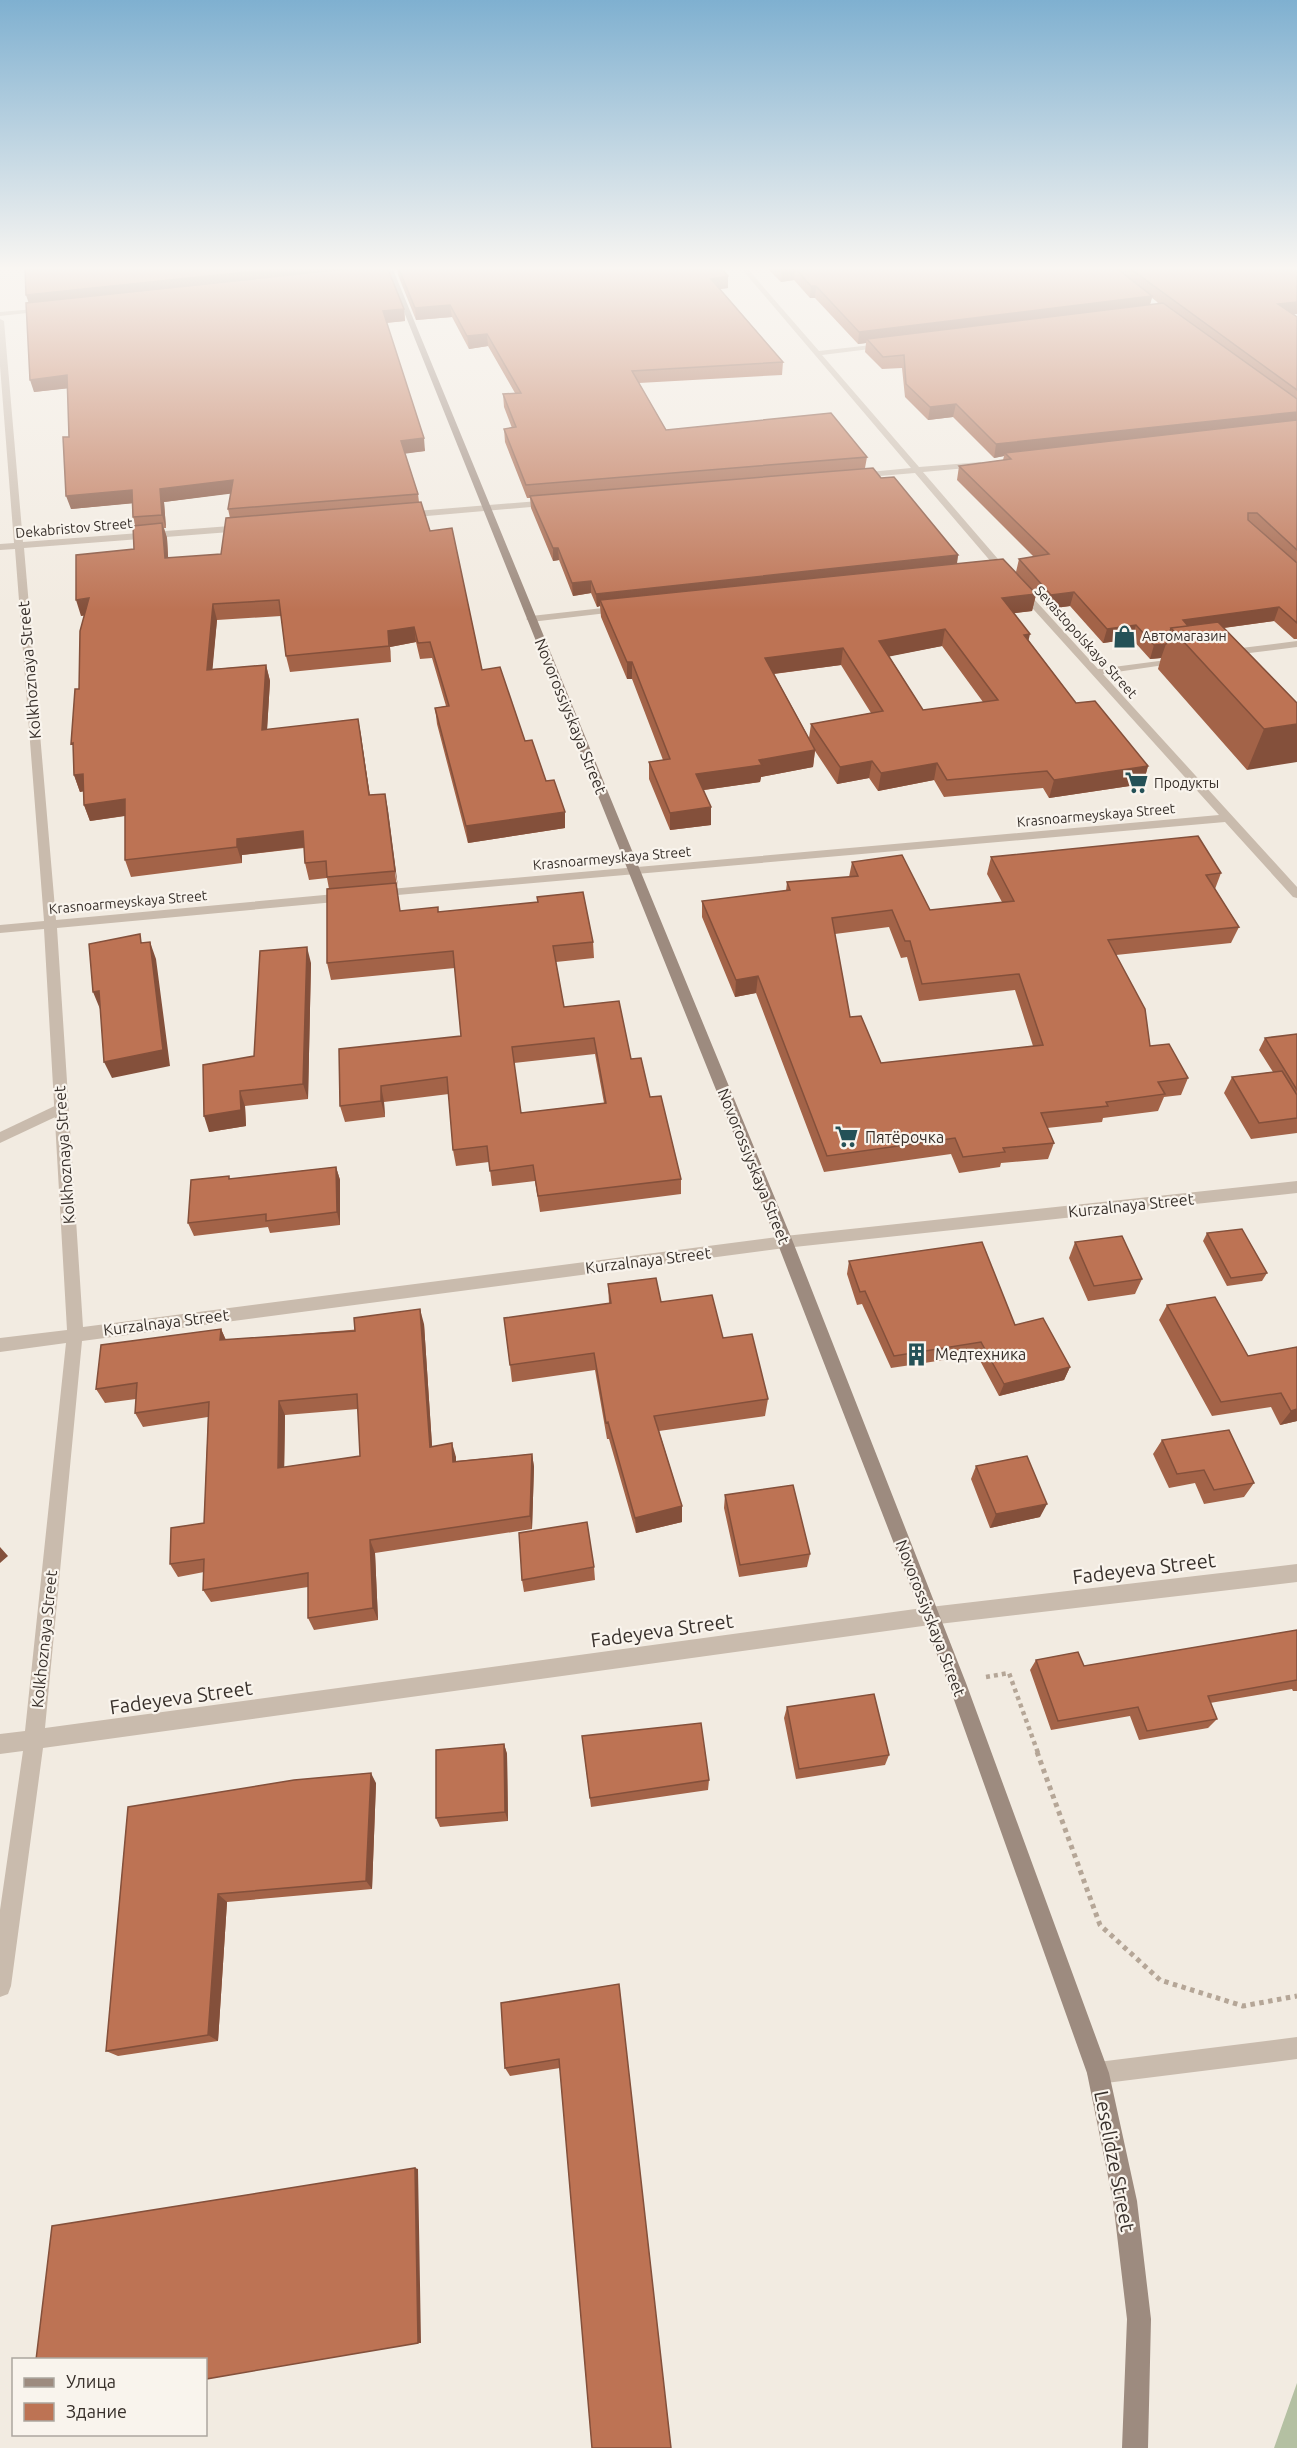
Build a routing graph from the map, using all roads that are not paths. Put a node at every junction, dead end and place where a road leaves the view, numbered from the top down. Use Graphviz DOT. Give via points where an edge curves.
graph roads {
  1 [pos="5,381"];
  2 [pos="435,381"];
  3 [pos="841,381"];
  4 [pos="990,463"];
  5 [pos="919,471"];
  6 [pos="849,477"];
  7 [pos="556,502"];
  8 [pos="486,508"];
  9 [pos="392,516"];
  10 [pos="252,527"];
  11 [pos="19,546"];
  12 [pos="0,547"];
  13 [pos="1001,568"];
  14 [pos="990,570"];
  15 [pos="637,608"];
  16 [pos="531,619"];
  17 [pos="1297,644"];
  18 [pos="1218,654"];
  19 [pos="1185,659"];
  20 [pos="1095,672"];
  21 [pos="1227,818"];
  22 [pos="636,871"];
  23 [pos="1295,889"];
  24 [pos="49,924"];
  25 [pos="0,929"];
  26 [pos="61,1108"];
  27 [pos="0,1138"];
  28 [pos="1297,1187"];
  29 [pos="785,1242"];
  30 [pos="75,1334"];
  31 [pos="0,1346"];
  32 [pos="1297,1573"];
  33 [pos="930,1616"];
  34 [pos="34,1740"];
  35 [pos="0,1744"];
  36 [pos="0,1986"];
  37 [pos="1297,2048"];
  38 [pos="1098,2073"];
  39 [pos="1135,2448"];
  1 -- 11 [label="street, Kolkhoznaya Street"];
  2 -- 8 [label="street, Novorossiyskaya Street"];
  3 -- 5 [label="street, Sevastopolskaya Street"];
  4 -- 5 [label="street"];
  5 -- 6 [label="street"];
  5 -- 13 [label="street, Sevastopolskaya Street"];
  7 -- 8 [label="street"];
  8 -- 9 [label="street"];
  8 -- 16 [label="street, Novorossiyskaya Street"];
  10 -- 11 [label="street, Dekabristov Street"];
  11 -- 12 [label="street, Dekabristov Street"];
  11 -- 24 [label="street, Kolkhoznaya Street"];
  13 -- 14 [label="street"];
  13 -- 20 [label="street, Sevastopolskaya Street"];
  15 -- 16 [label="street"];
  16 -- 22 [label="street, Novorossiyskaya Street"];
  17 -- 18 [label="street"];
  19 -- 20 [label="street"];
  20 -- 21 [label="street, Sevastopolskaya Street"];
  21 -- 22 [label="street, Krasnoarmeyskaya Street"];
  21 -- 23 [label="street, Sevastopolskaya Street"];
  22 -- 24 [label="street, Krasnoarmeyskaya Street"];
  22 -- 29 [label="street, Novorossiyskaya Street"];
  24 -- 25 [label="street, Krasnoarmeyskaya Street"];
  24 -- 26 [label="street, Kolkhoznaya Street"];
  26 -- 27 [label="street"];
  26 -- 30 [label="street, Kolkhoznaya Street"];
  28 -- 29 [label="street, Kurzalnaya Street"];
  29 -- 30 [label="street, Kurzalnaya Street"];
  29 -- 33 [label="street, Novorossiyskaya Street"];
  30 -- 31 [label="street, Kurzalnaya Street"];
  30 -- 34 [label="street, Kolkhoznaya Street"];
  32 -- 33 [label="street, Fadeyeva Street"];
  33 -- 34 [label="street, Fadeyeva Street"];
  33 -- 38 [label="street, Novorossiyskaya Street"];
  34 -- 35 [label="street"];
  34 -- 36 [label="street, Kolkhoznaya Street"];
  37 -- 38 [label="street, Leselidze Street"];
  38 -- 39 [label="street, Leselidze Street" via="1125,2201 1139,2319"];
}
